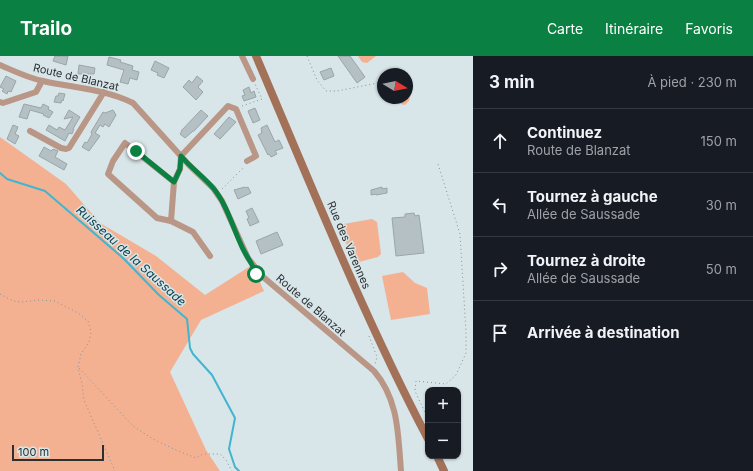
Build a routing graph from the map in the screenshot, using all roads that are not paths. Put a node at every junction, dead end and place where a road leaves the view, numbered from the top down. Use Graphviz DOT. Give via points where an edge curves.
graph roads {
  1 [pos="242,56"];
  2 [pos="256,56"];
  3 [pos="0,65"];
  4 [pos="253,79"];
  5 [pos="42,81"];
  6 [pos="104,92"];
  7 [pos="0,102"];
  8 [pos="30,131"];
  9 [pos="181,156"];
  10 [pos="247,161"];
  11 [pos="174,182"];
  12 [pos="171,221"];
  13 [pos="210,256"];
  14 [pos="425,433"];
  15 [pos="438,459"];
  16 [pos="401,471"];
  17 [pos="444,471"];
  1 -- 4 [label="street"];
  2 -- 14 [label="main road, Rue des Varennes" via="374,330"];
  3 -- 5 [label="street, Route de Blanzat"];
  5 -- 6 [label="street, Route de Blanzat"];
  5 -- 7 [label="street" via="36,92"];
  6 -- 8 [label="street" via="69,148 61,148"];
  6 -- 9 [label="street, Route de Blanzat" via="133,103"];
  9 -- 10 [label="street" via="228,106 236,109 256,156"];
  9 -- 11 [label="street" via="180,169"];
  9 -- 16 [label="street, Route de Blanzat" via="207,181 222,201 242,248 254,267 381,380 394,406"];
  11 -- 12 [label="street"];
  11 -- 12 [label="street" via="125,143 113,160 108,174 157,218"];
  12 -- 13 [label="street" via="193,232"];
  15 -- 17 [label="main road"];
}
